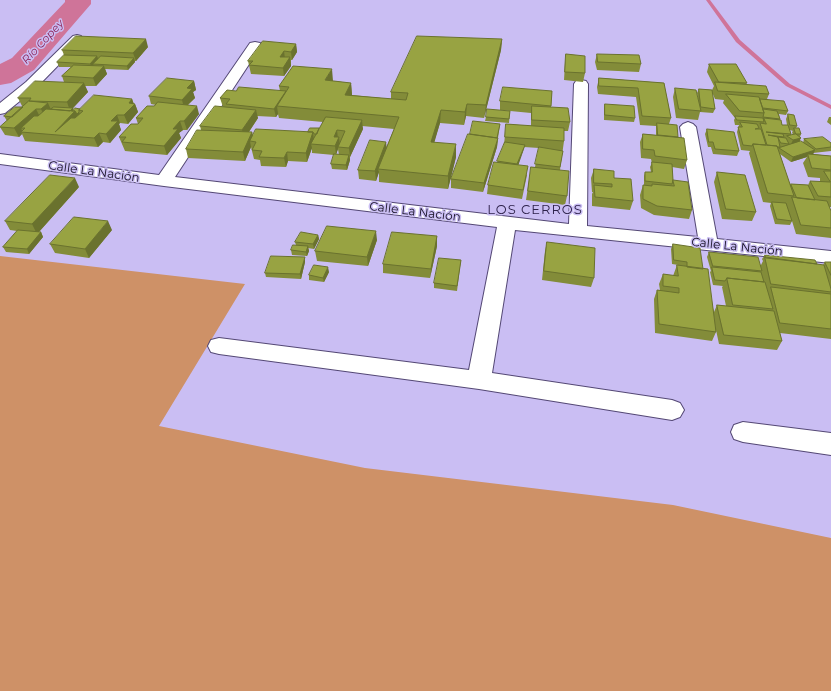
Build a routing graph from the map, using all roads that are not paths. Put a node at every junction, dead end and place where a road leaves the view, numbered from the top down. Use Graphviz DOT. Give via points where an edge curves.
graph roads {
  1 [pos="77,39"];
  2 [pos="255,46"];
  3 [pos="582,84"];
  4 [pos="0,110"];
  5 [pos="688,127"];
  6 [pos="0,159"];
  7 [pos="164,181"];
  8 [pos="507,224"];
  9 [pos="578,231"];
  10 [pos="709,244"];
  11 [pos="831,257"];
  12 [pos="219,346"];
  13 [pos="479,380"];
  14 [pos="672,410"];
  15 [pos="743,432"];
  16 [pos="831,444"];
  1 -- 4 [label="street"];
  2 -- 7 [label="street"];
  3 -- 9 [label="street"];
  5 -- 10 [label="street"];
  6 -- 7 [label="street, Calle La Nación"];
  7 -- 8 [label="street, Calle La Nación"];
  8 -- 9 [label="street, Calle La Nación"];
  8 -- 13 [label="street"];
  9 -- 10 [label="street, Calle La Nación"];
  10 -- 11 [label="street, Calle La Nación"];
  12 -- 13 [label="street"];
  13 -- 14 [label="street"];
  15 -- 16 [label="street"];
}
